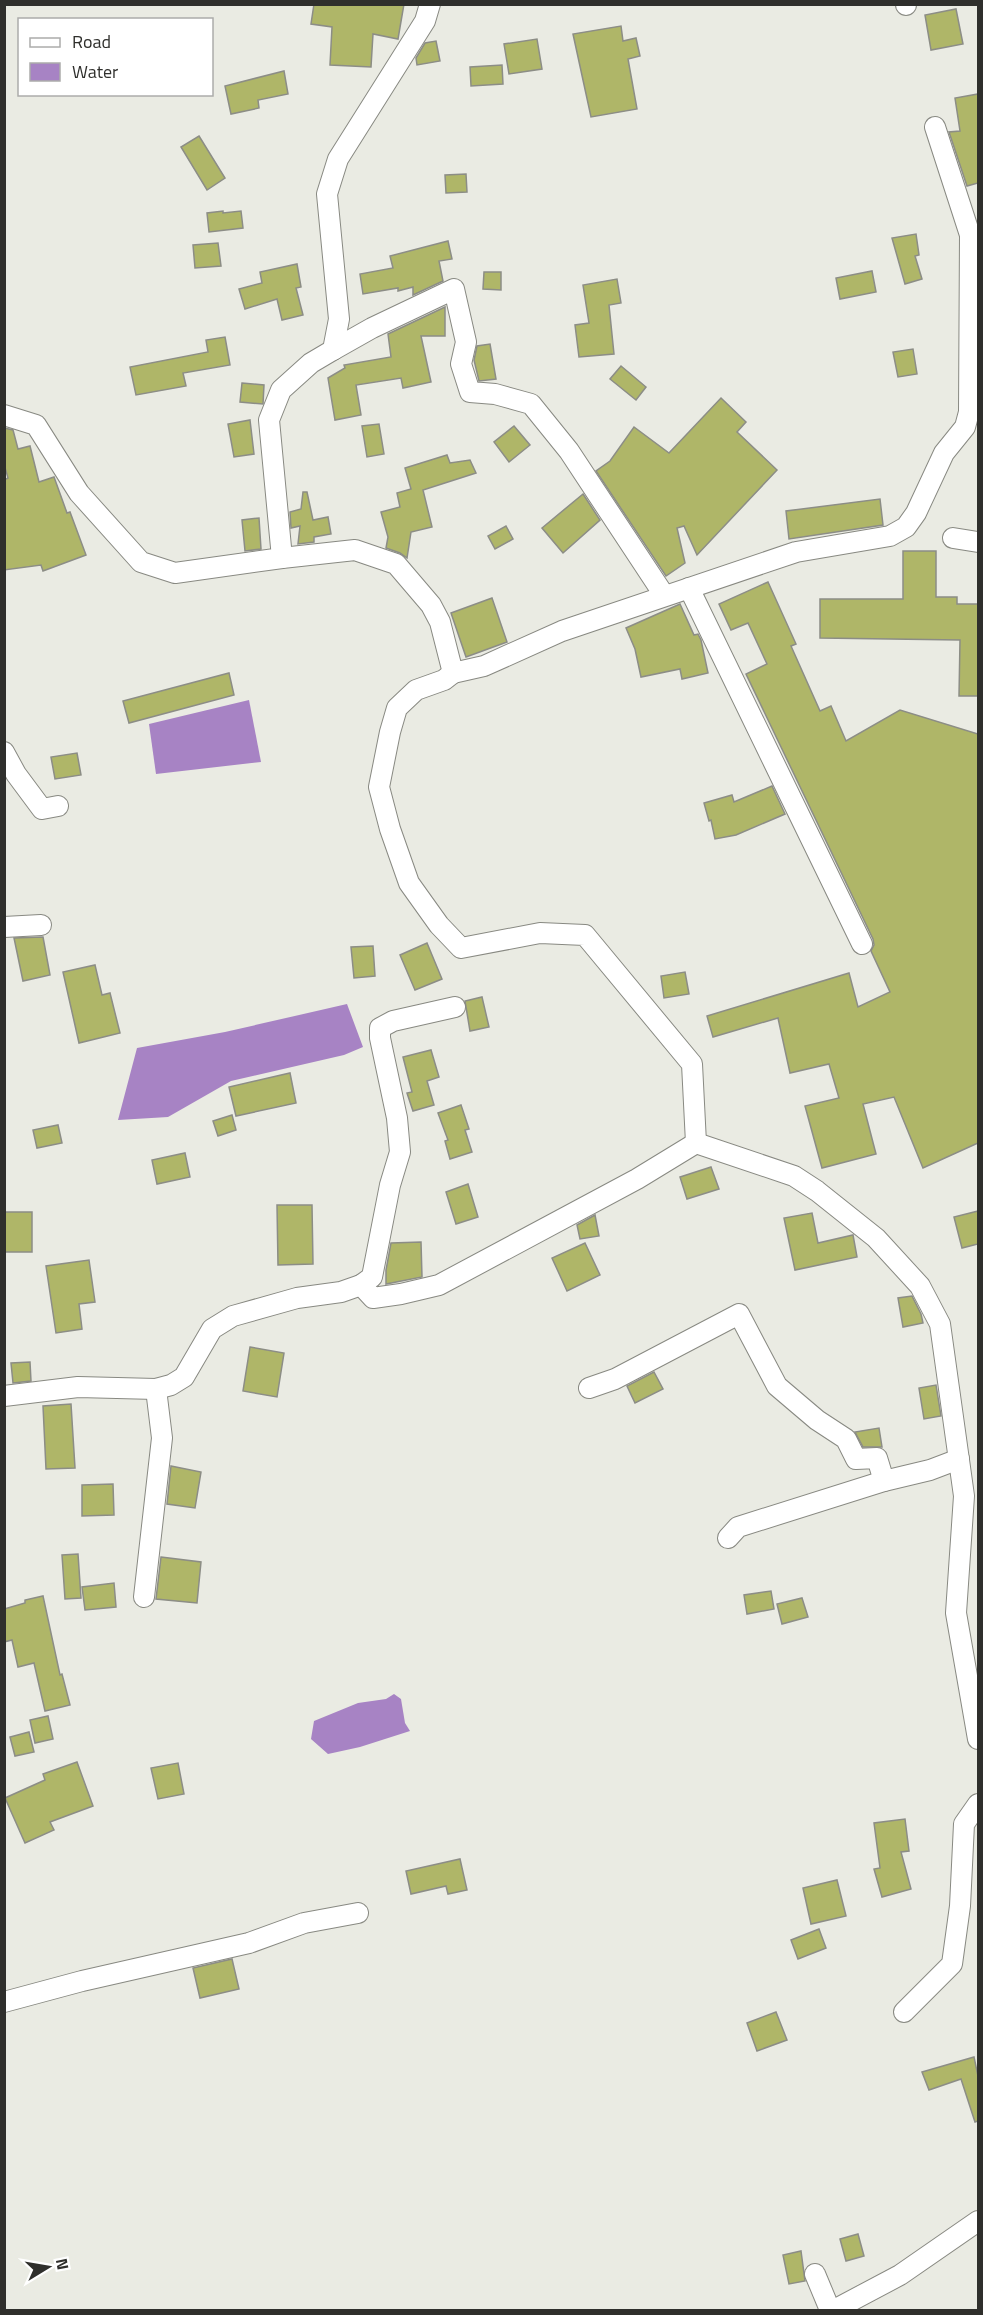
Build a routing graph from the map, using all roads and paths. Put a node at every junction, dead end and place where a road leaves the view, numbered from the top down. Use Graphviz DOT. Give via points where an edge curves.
graph roads {
  1 [pos="430,4"];
  2 [pos="935,127"];
  3 [pos="333,350"];
  4 [pos="4,415"];
  5 [pos="953,538"];
  6 [pos="978,542"];
  7 [pos="282,558"];
  8 [pos="689,588"];
  9 [pos="664,595"];
  10 [pos="453,673"];
  11 [pos="4,752"];
  12 [pos="58,806"];
  13 [pos="41,925"];
  14 [pos="4,927"];
  15 [pos="862,944"];
  16 [pos="455,1007"];
  17 [pos="696,1143"];
  18 [pos="361,1285"];
  19 [pos="589,1388"];
  20 [pos="156,1389"];
  21 [pos="4,1396"];
  22 [pos="959,1459"];
  23 [pos="884,1481"];
  24 [pos="728,1538"];
  25 [pos="144,1597"];
  26 [pos="978,1739"];
  27 [pos="978,1804"];
  28 [pos="358,1913"];
  29 [pos="4,2002"];
  30 [pos="904,2012"];
  31 [pos="978,2221"];
  32 [pos="815,2274"];
  33 [pos="832,2310"];
  1 -- 3 [label="street" via="425,21 338,159 327,194 339,319"];
  2 -- 8 [label="street" via="970,235 969,412 965,427 944,453 906,527 890,536 796,552"];
  3 -- 7 [label="street" via="311,363 281,390 269,420"];
  3 -- 9 [label="street" via="454,289 466,342 461,364 470,392 531,404 569,451"];
  4 -- 7 [label="street" via="36,425 79,493 141,562 175,573"];
  5 -- 6 [label="street"];
  7 -- 10 [label="street" via="355,550 396,564 431,605 440,622"];
  8 -- 9 [label="street"];
  8 -- 15 [label="street"];
  9 -- 10 [label="street" via="562,631 484,666"];
  10 -- 17 [label="street" via="416,690 398,708 384,758 379,787 409,883 461,948 540,933 585,934 692,1064"];
  11 -- 12 [label="street" via="42,809"];
  13 -- 14 [label="street"];
  16 -- 18 [label="street" via="393,1021 380,1028 400,1152 372,1276"];
  17 -- 18 [label="street" via="439,1285 373,1298"];
  17 -- 22 [label="street" via="794,1176 876,1238 920,1286 940,1324"];
  18 -- 20 [label="street" via="233,1316 212,1329 184,1377"];
  19 -- 23 [label="street" via="615,1379 739,1314 777,1386 846,1439 856,1459 877,1458"];
  20 -- 21 [label="street" via="78,1387"];
  20 -- 25 [label="street" via="162,1438"];
  22 -- 23 [label="street"];
  22 -- 26 [label="street" via="964,1496 956,1613"];
  23 -- 24 [label="street" via="738,1527"];
  27 -- 30 [label="street" via="964,1824 960,1906 952,1964"];
  28 -- 29 [label="street" via="304,1923 249,1943"];
  31 -- 33 [label="street" via="900,2275"];
  32 -- 33 [label="street"];
}
